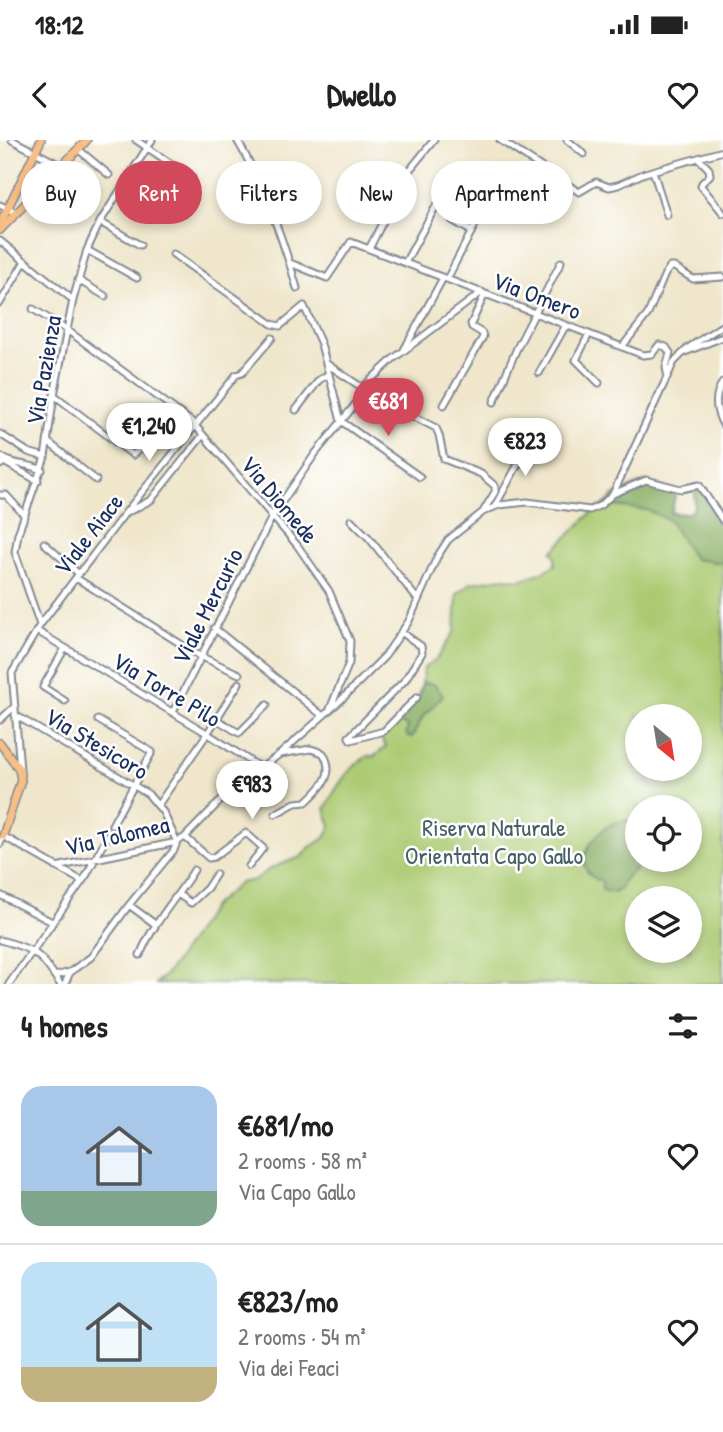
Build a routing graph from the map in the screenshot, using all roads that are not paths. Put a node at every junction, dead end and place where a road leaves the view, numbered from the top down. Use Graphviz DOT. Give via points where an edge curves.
graph roads {
  1 [pos="12,140"];
  2 [pos="41,140"];
  3 [pos="87,140"];
  4 [pos="136,140"];
  5 [pos="152,140"];
  6 [pos="237,140"];
  7 [pos="434,140"];
  8 [pos="500,140"];
  9 [pos="516,140"];
  10 [pos="567,140"];
  11 [pos="147,147"];
  12 [pos="511,147"];
  13 [pos="78,149"];
  14 [pos="723,151"];
  15 [pos="35,152"];
  16 [pos="584,154"];
  17 [pos="698,158"];
  18 [pos="52,161"];
  19 [pos="67,161"];
  20 [pos="138,161"];
  21 [pos="167,161"];
  22 [pos="653,171"];
  23 [pos="109,175"];
  24 [pos="115,197"];
  25 [pos="4,206"];
  26 [pos="21,208"];
  27 [pos="16,213"];
  28 [pos="723,213"];
  29 [pos="431,215"];
  30 [pos="667,215"];
  31 [pos="101,220"];
  32 [pos="101,223"];
  33 [pos="0,224"];
  34 [pos="99,224"];
  35 [pos="458,224"];
  36 [pos="475,224"];
  37 [pos="0,230"];
  38 [pos="471,232"];
  39 [pos="0,241"];
  40 [pos="140,245"];
  41 [pos="368,248"];
  42 [pos="87,250"];
  43 [pos="173,254"];
  44 [pos="25,261"];
  45 [pos="405,262"];
  46 [pos="561,262"];
  47 [pos="290,263"];
  48 [pos="723,276"];
  49 [pos="137,278"];
  50 [pos="445,278"];
  51 [pos="78,280"];
  52 [pos="297,288"];
  53 [pos="484,293"];
  54 [pos="105,296"];
  55 [pos="73,300"];
  56 [pos="0,303"];
  57 [pos="33,309"];
  58 [pos="535,313"];
  59 [pos="723,324"];
  60 [pos="566,325"];
  61 [pos="417,329"];
  62 [pos="67,330"];
  63 [pos="431,333"];
  64 [pos="589,334"];
  65 [pos="723,337"];
  66 [pos="272,338"];
  67 [pos="622,347"];
  68 [pos="682,353"];
  69 [pos="393,359"];
  70 [pos="327,364"];
  71 [pos="539,373"];
  72 [pos="667,373"];
  73 [pos="329,374"];
  74 [pos="723,382"];
  75 [pos="599,383"];
  76 [pos="364,389"];
  77 [pos="54,395"];
  78 [pos="494,402"];
  79 [pos="444,405"];
  80 [pos="296,410"];
  81 [pos="341,421"];
  82 [pos="723,425"];
  83 [pos="195,426"];
  84 [pos="0,435"];
  85 [pos="203,435"];
  86 [pos="533,437"];
  87 [pos="48,442"];
  88 [pos="142,447"];
  89 [pos="0,456"];
  90 [pos="45,457"];
  91 [pos="2,464"];
  92 [pos="42,470"];
  93 [pos="420,477"];
  94 [pos="96,480"];
  95 [pos="38,481"];
  96 [pos="612,494"];
  97 [pos="0,495"];
  98 [pos="495,506"];
  99 [pos="483,512"];
  100 [pos="25,516"];
  101 [pos="273,516"];
  102 [pos="122,517"];
  103 [pos="351,520"];
  104 [pos="723,520"];
  105 [pos="44,543"];
  106 [pos="77,576"];
  107 [pos="418,600"];
  108 [pos="38,628"];
  109 [pos="214,628"];
  110 [pos="401,632"];
  111 [pos="65,648"];
  112 [pos="200,656"];
  113 [pos="239,674"];
  114 [pos="239,683"];
  115 [pos="417,697"];
  116 [pos="65,701"];
  117 [pos="267,705"];
  118 [pos="14,707"];
  119 [pos="330,710"];
  120 [pos="173,712"];
  121 [pos="15,715"];
  122 [pos="323,716"];
  123 [pos="216,719"];
  124 [pos="0,720"];
  125 [pos="98,720"];
  126 [pos="207,734"];
  127 [pos="0,743"];
  128 [pos="280,754"];
  129 [pos="261,768"];
  130 [pos="21,774"];
  131 [pos="276,783"];
  132 [pos="134,784"];
  133 [pos="158,805"];
  134 [pos="275,814"];
  135 [pos="1,837"];
  136 [pos="185,837"];
  137 [pos="177,842"];
  138 [pos="97,857"];
  139 [pos="249,866"];
  140 [pos="56,867"];
  141 [pos="194,870"];
  142 [pos="216,874"];
  143 [pos="82,881"];
  144 [pos="0,895"];
  145 [pos="179,895"];
  146 [pos="129,905"];
  147 [pos="52,922"];
  148 [pos="155,924"];
  149 [pos="0,940"];
  150 [pos="33,950"];
  151 [pos="140,955"];
  152 [pos="70,972"];
  153 [pos="55,976"];
  154 [pos="9,984"];
  155 [pos="63,984"];
  1 -- 15 [label="street"];
  2 -- 15 [label="main road"];
  3 -- 13 [label="main road"];
  4 -- 11 [label="street"];
  5 -- 11 [label="street"];
  6 -- 47 [label="street"];
  7 -- 41 [label="street" via="408,172"];
  8 -- 12 [label="street"];
  9 -- 12 [label="street"];
  10 -- 16 [label="street"];
  11 -- 20 [label="street"];
  11 -- 21 [label="street"];
  12 -- 22 [label="street" via="579,192 596,182 608,187"];
  13 -- 19 [label="main road"];
  13 -- 23 [label="street"];
  14 -- 17 [label="street"];
  15 -- 18 [label="street"];
  15 -- 25 [label="main road"];
  17 -- 22 [label="street"];
  17 -- 28 [label="street" via="710,175 701,186"];
  22 -- 30 [label="street"];
  24 -- 31 [label="street"];
  25 -- 27 [label="street"];
  25 -- 33 [label="main road"];
  26 -- 27 [label="main road"];
  27 -- 37 [label="main road"];
  29 -- 45 [label="street"];
  32 -- 40 [label="street"];
  34 -- 42 [label="street"];
  35 -- 38 [label="street"];
  36 -- 38 [label="street"];
  38 -- 50 [label="street"];
  39 -- 44 [label="street, Via Pazienza"];
  41 -- 45 [label="street, Via Omero"];
  41 -- 47 [label="street" via="351,242 327,278"];
  42 -- 49 [label="street"];
  42 -- 51 [label="street"];
  43 -- 70 [label="street" via="272,324 280,326 303,306"];
  44 -- 55 [label="street, Via Pazienza"];
  44 -- 56 [label="street"];
  45 -- 50 [label="street, Via Omero"];
  46 -- 58 [label="street"];
  47 -- 52 [label="street"];
  48 -- 67 [label="street" via="693,279 670,267 648,314"];
  50 -- 53 [label="street, Via Omero"];
  50 -- 61 [label="street"];
  51 -- 54 [label="street"];
  51 -- 55 [label="street"];
  53 -- 58 [label="street, Via Omero"];
  53 -- 63 [label="street"];
  53 -- 79 [label="street" via="471,324 483,337"];
  55 -- 62 [label="street, Via Pazienza"];
  57 -- 62 [label="street, Via Diomede"];
  58 -- 60 [label="street, Via Omero"];
  58 -- 78 [label="street"];
  59 -- 68 [label="street"];
  60 -- 64 [label="street, Via Omero"];
  60 -- 71 [label="street"];
  61 -- 63 [label="street"];
  61 -- 69 [label="street"];
  62 -- 77 [label="street, Via Pazienza"];
  62 -- 83 [label="street, Via Diomede"];
  63 -- 69 [label="street"];
  64 -- 67 [label="street, Via Omero"];
  64 -- 75 [label="street" via="576,360"];
  65 -- 68 [label="street"];
  66 -- 83 [label="street, Viale Aiace"];
  67 -- 72 [label="street, Via Omero" via="643,355 652,354 659,345 666,347 670,353"];
  68 -- 72 [label="street"];
  69 -- 76 [label="street, Viale Mercurio"];
  70 -- 73 [label="street"];
  70 -- 76 [label="street"];
  72 -- 96 [label="street"];
  73 -- 80 [label="street"];
  73 -- 81 [label="street"];
  74 -- 82 [label="street" via="715,398"];
  76 -- 81 [label="street, Viale Mercurio"];
  76 -- 99 [label="street" via="436,428 444,459 481,474 495,486"];
  77 -- 87 [label="street, Via Pazienza"];
  77 -- 88 [label="street" via="133,455"];
  81 -- 93 [label="street"];
  81 -- 101 [label="street, Viale Mercurio"];
  83 -- 85 [label="street, Via Diomede"];
  83 -- 102 [label="street, Viale Aiace"];
  84 -- 90 [label="street" via="28,453"];
  85 -- 101 [label="street, Via Diomede"];
  85 -- 102 [label="street" via="150,500"];
  86 -- 98 [label="street"];
  87 -- 90 [label="street, Via Pazienza"];
  87 -- 94 [label="street"];
  89 -- 92 [label="street" via="13,465 28,463"];
  90 -- 92 [label="street, Via Pazienza"];
  91 -- 95 [label="street"];
  92 -- 95 [label="street, Via Pazienza"];
  95 -- 100 [label="street, Via Pazienza"];
  96 -- 98 [label="street" via="590,510 527,502"];
  96 -- 104 [label="street" via="646,480 681,489 699,485"];
  97 -- 100 [label="street" via="6,495"];
  98 -- 99 [label="street, Via Tolomea"];
  99 -- 107 [label="street, Via Tolomea" via="448,540"];
  100 -- 108 [label="street, Via Pazienza" via="15,552"];
  101 -- 109 [label="street, Viale Mercurio"];
  101 -- 119 [label="street, Via Diomede" via="318,574 348,634 349,663"];
  102 -- 106 [label="street, Viale Aiace"];
  103 -- 107 [label="street"];
  105 -- 106 [label="street"];
  106 -- 108 [label="street, Viale Aiace"];
  106 -- 112 [label="street"];
  107 -- 110 [label="street, Via Tolomea"];
  108 -- 111 [label="street, Via Torre Pilo"];
  108 -- 118 [label="street, Viale Aiace" via="12,673"];
  109 -- 112 [label="street, Viale Mercurio"];
  109 -- 122 [label="street"];
  110 -- 115 [label="street" via="421,646 422,653 405,680 349,737 384,730"];
  110 -- 119 [label="street, Via Tolomea" via="385,656"];
  111 -- 116 [label="street" via="43,687"];
  111 -- 120 [label="street, Via Torre Pilo"];
  112 -- 113 [label="street"];
  112 -- 120 [label="street, Viale Mercurio"];
  114 -- 123 [label="street"];
  117 -- 123 [label="street" via="239,733"];
  118 -- 121 [label="street, Viale Aiace"];
  118 -- 124 [label="street"];
  119 -- 122 [label="street, Via Tolomea"];
  120 -- 126 [label="street, Via Torre Pilo"];
  121 -- 130 [label="street, Viale Aiace"];
  121 -- 132 [label="street, Via Stesicoro"];
  122 -- 128 [label="street, Via Tolomea"];
  123 -- 126 [label="street"];
  125 -- 132 [label="street" via="152,752"];
  126 -- 129 [label="street, Via Torre Pilo"];
  126 -- 133 [label="street"];
  127 -- 130 [label="main road"];
  128 -- 129 [label="street, Via Tolomea"];
  128 -- 134 [label="street, Via Tolomea" via="311,749 323,753 329,763 324,782 306,802"];
  129 -- 131 [label="street, Via Torre Pilo"];
  129 -- 136 [label="street, Via Tolomea" via="230,791"];
  130 -- 135 [label="main road" via="19,793"];
  132 -- 133 [label="street, Via Stesicoro"];
  132 -- 138 [label="street"];
  133 -- 137 [label="street, Via Stesicoro"];
  135 -- 140 [label="street"];
  136 -- 137 [label="street, Via Tolomea"];
  136 -- 139 [label="street" via="209,858 246,833 263,848"];
  137 -- 138 [label="street, Via Tolomea"];
  137 -- 146 [label="street"];
  138 -- 140 [label="street, Via Tolomea"];
  138 -- 143 [label="street"];
  140 -- 143 [label="street"];
  141 -- 145 [label="street"];
  142 -- 145 [label="street" via="191,903"];
  143 -- 147 [label="street"];
  144 -- 147 [label="street"];
  145 -- 148 [label="street"];
  146 -- 148 [label="street"];
  146 -- 152 [label="street" via="91,957"];
  147 -- 150 [label="street"];
  148 -- 151 [label="street"];
  149 -- 150 [label="street"];
  150 -- 153 [label="street"];
  150 -- 154 [label="street"];
  152 -- 153 [label="street"];
  152 -- 155 [label="street"];
  153 -- 155 [label="street"];
}
